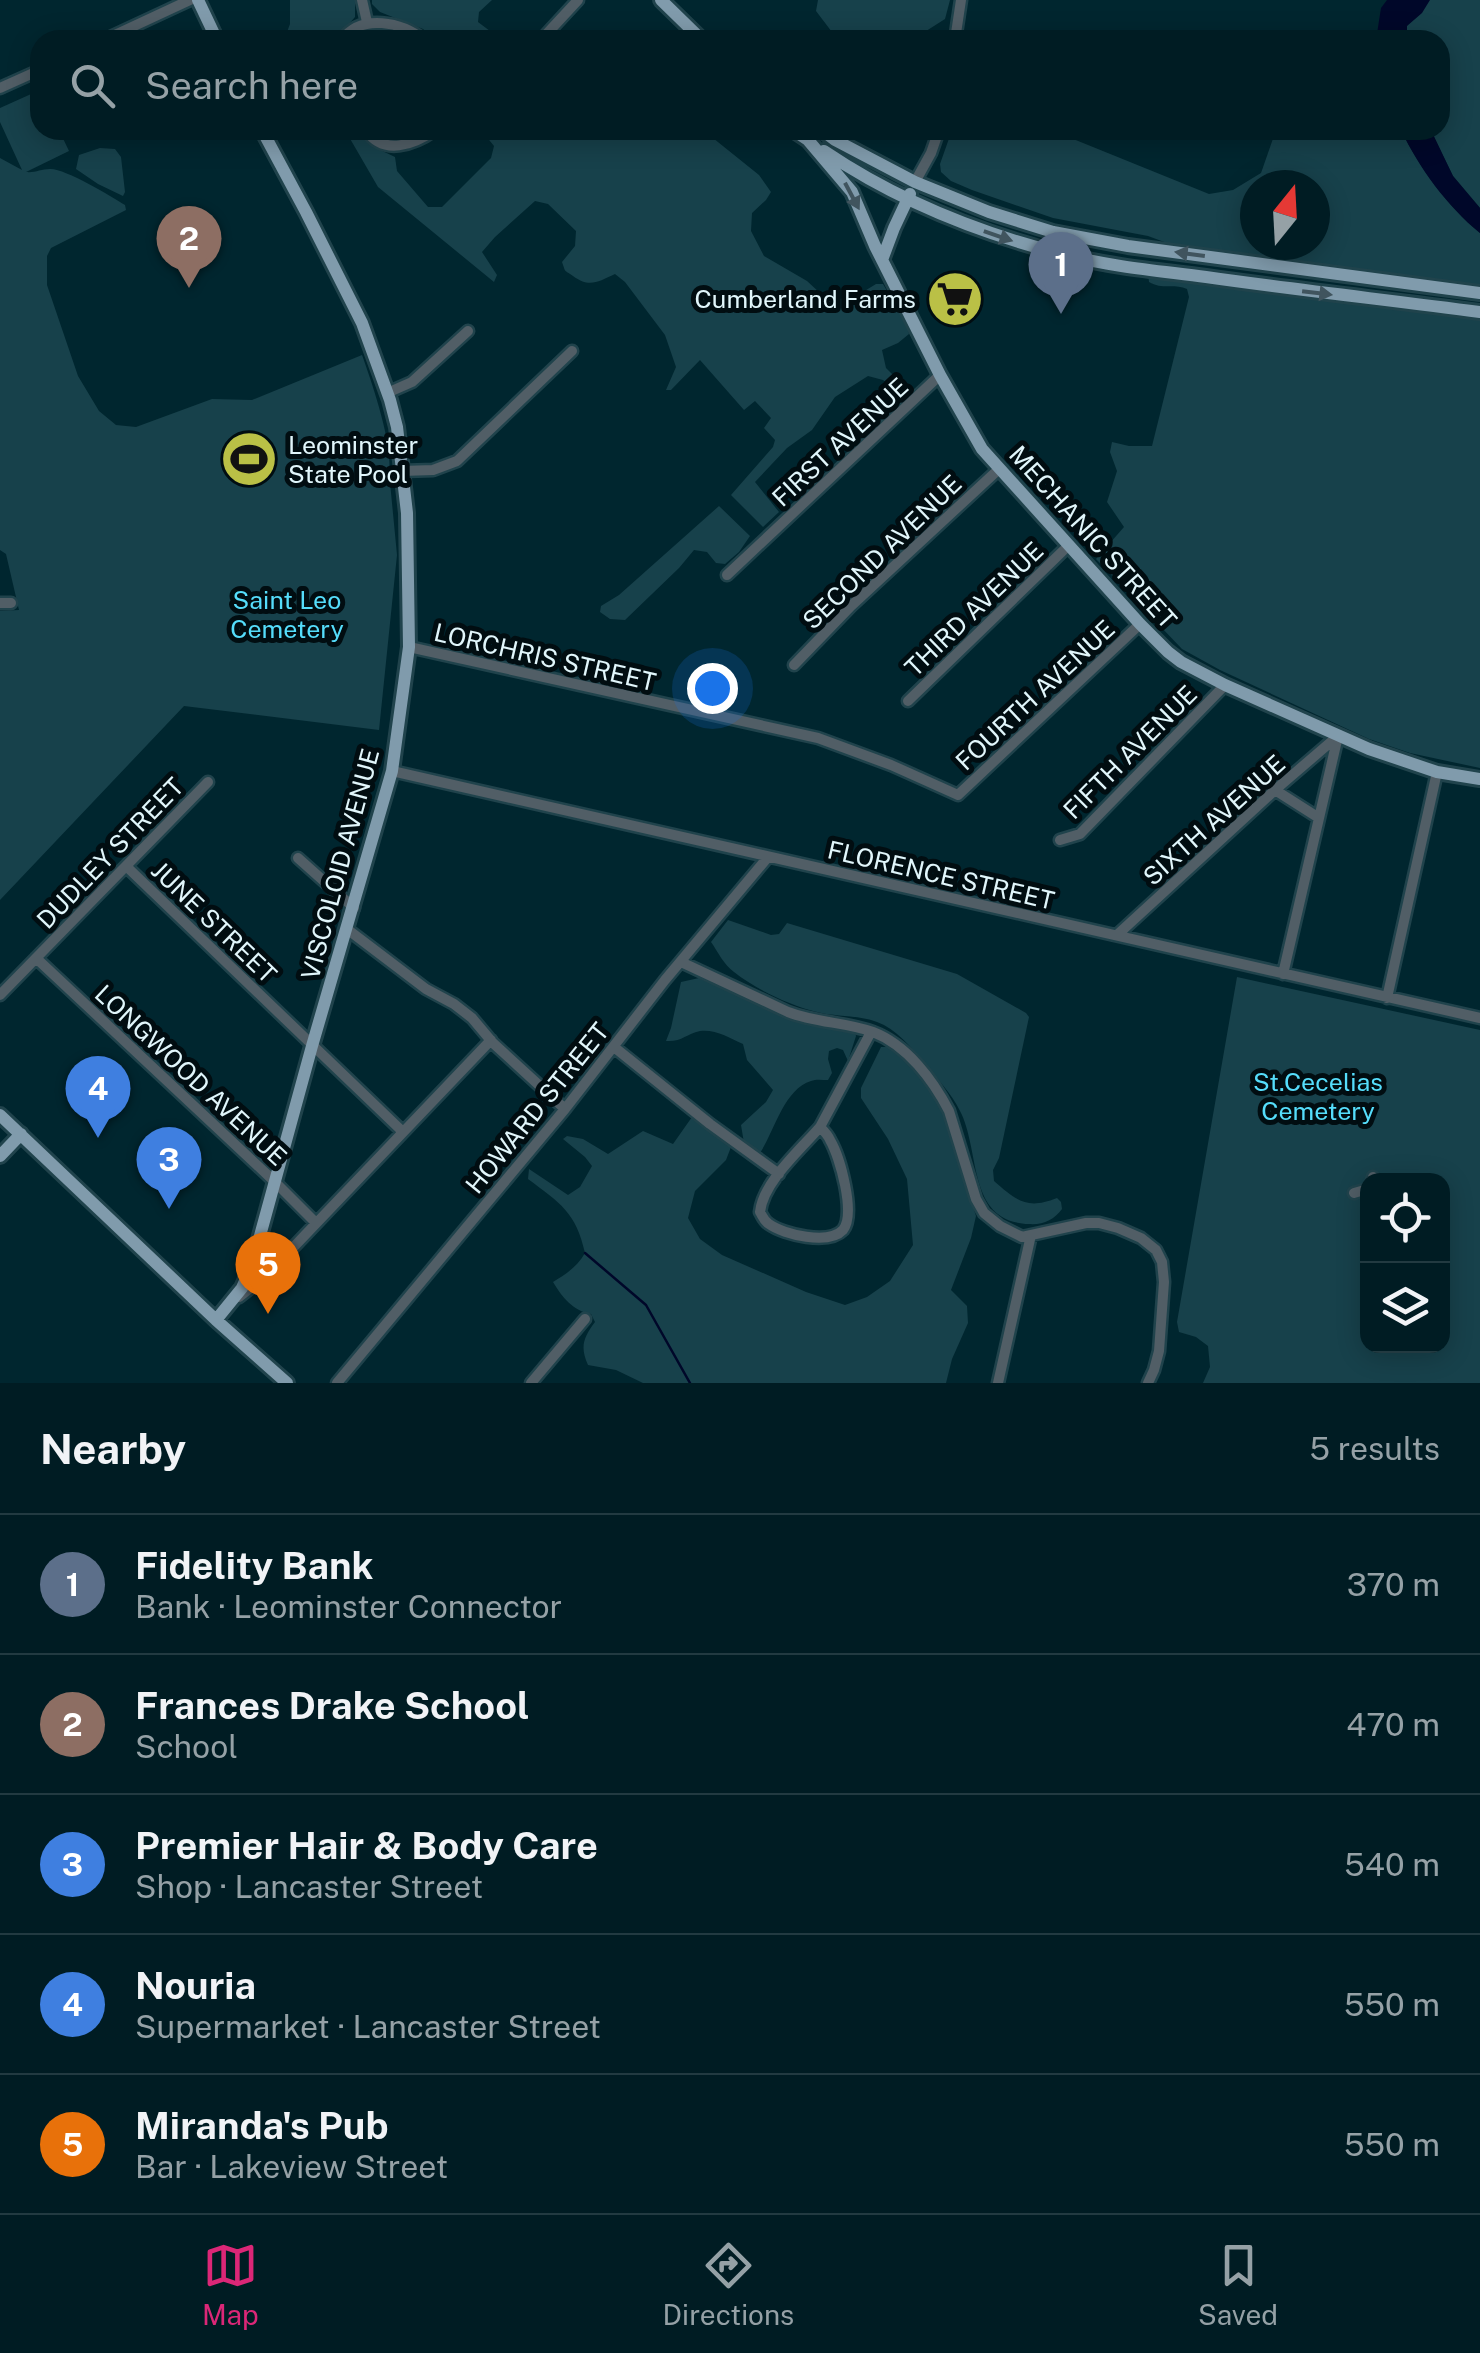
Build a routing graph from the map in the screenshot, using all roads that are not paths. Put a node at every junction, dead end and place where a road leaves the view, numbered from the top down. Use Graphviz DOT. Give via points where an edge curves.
graph roads {
  1 [pos="190,0"];
  2 [pos="198,0"];
  3 [pos="362,0"];
  4 [pos="578,0"];
  5 [pos="660,0"];
  6 [pos="960,0"];
  7 [pos="366,22"];
  8 [pos="126,30"];
  9 [pos="212,30"];
  10 [pos="351,30"];
  11 [pos="409,30"];
  12 [pos="550,30"];
  13 [pos="692,30"];
  14 [pos="956,30"];
  15 [pos="30,74"];
  16 [pos="0,88"];
  17 [pos="267,140"];
  18 [pos="374,140"];
  19 [pos="419,140"];
  20 [pos="808,140"];
  21 [pos="836,140"];
  22 [pos="935,140"];
  23 [pos="915,182"];
  24 [pos="908,199"];
  25 [pos="882,260"];
  26 [pos="1480,293"];
  27 [pos="1480,312"];
  28 [pos="468,331"];
  29 [pos="572,351"];
  30 [pos="940,375"];
  31 [pos="387,393"];
  32 [pos="999,469"];
  33 [pos="402,471"];
  34 [pos="1069,545"];
  35 [pos="727,575"];
  36 [pos="1140,624"];
  37 [pos="409,646"];
  38 [pos="794,665"];
  39 [pos="1225,685"];
  40 [pos="908,701"];
  41 [pos="1338,735"];
  42 [pos="392,771"];
  43 [pos="1437,772"];
  44 [pos="1480,779"];
  45 [pos="208,782"];
  46 [pos="1275,790"];
  47 [pos="958,795"];
  48 [pos="1318,818"];
  49 [pos="1060,840"];
  50 [pos="768,857"];
  51 [pos="298,858"];
  52 [pos="127,867"];
  53 [pos="354,908"];
  54 [pos="348,928"];
  55 [pos="1117,936"];
  56 [pos="36,958"];
  57 [pos="681,962"];
  58 [pos="1283,974"];
  59 [pos="0,995"];
  60 [pos="1387,998"];
  61 [pos="1480,1018"];
  62 [pos="872,1032"];
  63 [pos="491,1040"];
  64 [pos="312,1046"];
  65 [pos="614,1047"];
  66 [pos="564,1109"];
  67 [pos="0,1115"];
  68 [pos="820,1127"];
  69 [pos="402,1132"];
  70 [pos="21,1134"];
  71 [pos="0,1156"];
  72 [pos="779,1174"];
  73 [pos="274,1180"];
  74 [pos="1360,1191"];
  75 [pos="1354,1193"];
  76 [pos="316,1223"];
  77 [pos="1031,1235"];
  78 [pos="234,1300"];
  79 [pos="216,1320"];
  80 [pos="586,1320"];
  81 [pos="287,1383"];
  82 [pos="337,1383"];
  83 [pos="531,1383"];
  84 [pos="998,1383"];
  85 [pos="1148,1383"];
  1 -- 8 [label="street"];
  2 -- 9 [label="main road"];
  3 -- 7 [label="street"];
  4 -- 12 [label="street"];
  5 -- 13 [label="main road"];
  6 -- 14 [label="street"];
  7 -- 10 [label="street"];
  7 -- 11 [label="street"];
  15 -- 16 [label="street"];
  17 -- 31 [label="main road, VISCOLOID AVENUE" via="362,323"];
  18 -- 19 [label="street" via="386,146"];
  20 -- 24 [label="main road"];
  20 -- 25 [label="main road, MECHANIC STREET, one-way" via="852,192"];
  21 -- 23 [label="main road"];
  22 -- 23 [label="street"];
  23 -- 24 [label="main road"];
  26 -- 23 [label="main road, one-way" via="1077,237"];
  24 -- 25 [label="main road"];
  24 -- 27 [label="main road, one-way" via="1009,240 1073,257"];
  25 -- 30 [label="main road, MECHANIC STREET"];
  28 -- 31 [label="street" via="412,382"];
  29 -- 33 [label="street" via="456,461"];
  30 -- 32 [label="main road, MECHANIC STREET"];
  30 -- 35 [label="street, FIRST AVENUE"];
  31 -- 33 [label="main road, VISCOLOID AVENUE"];
  32 -- 34 [label="main road, MECHANIC STREET"];
  32 -- 38 [label="street, SECOND AVENUE"];
  33 -- 37 [label="main road, VISCOLOID AVENUE"];
  34 -- 36 [label="main road, MECHANIC STREET"];
  34 -- 40 [label="street, THIRD AVENUE"];
  36 -- 39 [label="main road, MECHANIC STREET" via="1181,662"];
  36 -- 47 [label="street, FOURTH AVENUE"];
  37 -- 42 [label="main road, VISCOLOID AVENUE"];
  37 -- 47 [label="street, LORCHRIS STREET" via="818,738"];
  39 -- 41 [label="main road, MECHANIC STREET"];
  39 -- 49 [label="street, FIFTH AVENUE" via="1080,834"];
  41 -- 43 [label="main road, MECHANIC STREET"];
  41 -- 46 [label="street, SIXTH AVENUE"];
  41 -- 48 [label="street"];
  42 -- 50 [label="street, FLORENCE STREET"];
  42 -- 53 [label="main road, VISCOLOID AVENUE"];
  43 -- 44 [label="main road, MECHANIC STREET"];
  43 -- 60 [label="street"];
  45 -- 52 [label="street, DUDLEY STREET"];
  46 -- 48 [label="street"];
  46 -- 55 [label="street, SIXTH AVENUE"];
  48 -- 58 [label="street"];
  50 -- 55 [label="street, FLORENCE STREET"];
  50 -- 57 [label="street, HOWARD STREET"];
  51 -- 53 [label="street"];
  52 -- 56 [label="street, DUDLEY STREET"];
  52 -- 64 [label="street, JUNE STREET"];
  53 -- 54 [label="main road, VISCOLOID AVENUE"];
  54 -- 63 [label="street" via="472,1018"];
  54 -- 64 [label="main road, VISCOLOID AVENUE"];
  55 -- 58 [label="street, FLORENCE STREET"];
  56 -- 59 [label="street, DUDLEY STREET"];
  56 -- 73 [label="street, LONGWOOD AVENUE"];
  57 -- 62 [label="street" via="804,1018"];
  57 -- 65 [label="street, HOWARD STREET"];
  58 -- 60 [label="street, FLORENCE STREET"];
  60 -- 61 [label="street, FLORENCE STREET"];
  62 -- 68 [label="street"];
  62 -- 77 [label="street" via="901,1049 944,1100 984,1213 1012,1234"];
  63 -- 66 [label="street"];
  63 -- 69 [label="street"];
  64 -- 69 [label="street, JUNE STREET"];
  64 -- 73 [label="main road, VISCOLOID AVENUE"];
  65 -- 66 [label="street, HOWARD STREET"];
  65 -- 72 [label="street"];
  66 -- 82 [label="street, HOWARD STREET"];
  67 -- 70 [label="main road"];
  68 -- 72 [label="street"];
  68 -- 72 [label="street" via="845,1184 848,1218 842,1231 814,1238 765,1221 761,1203"];
  69 -- 76 [label="street"];
  70 -- 71 [label="main road"];
  70 -- 79 [label="main road"];
  73 -- 76 [label="street, LONGWOOD AVENUE"];
  73 -- 78 [label="main road, VISCOLOID AVENUE" via="248,1276"];
  74 -- 75 [label="street"];
  76 -- 78 [label="street"];
  77 -- 84 [label="street"];
  77 -- 85 [label="street" via="1099,1223 1156,1250 1164,1282"];
  78 -- 79 [label="main road, VISCOLOID AVENUE"];
  79 -- 81 [label="main road"];
  80 -- 83 [label="street"];
}
